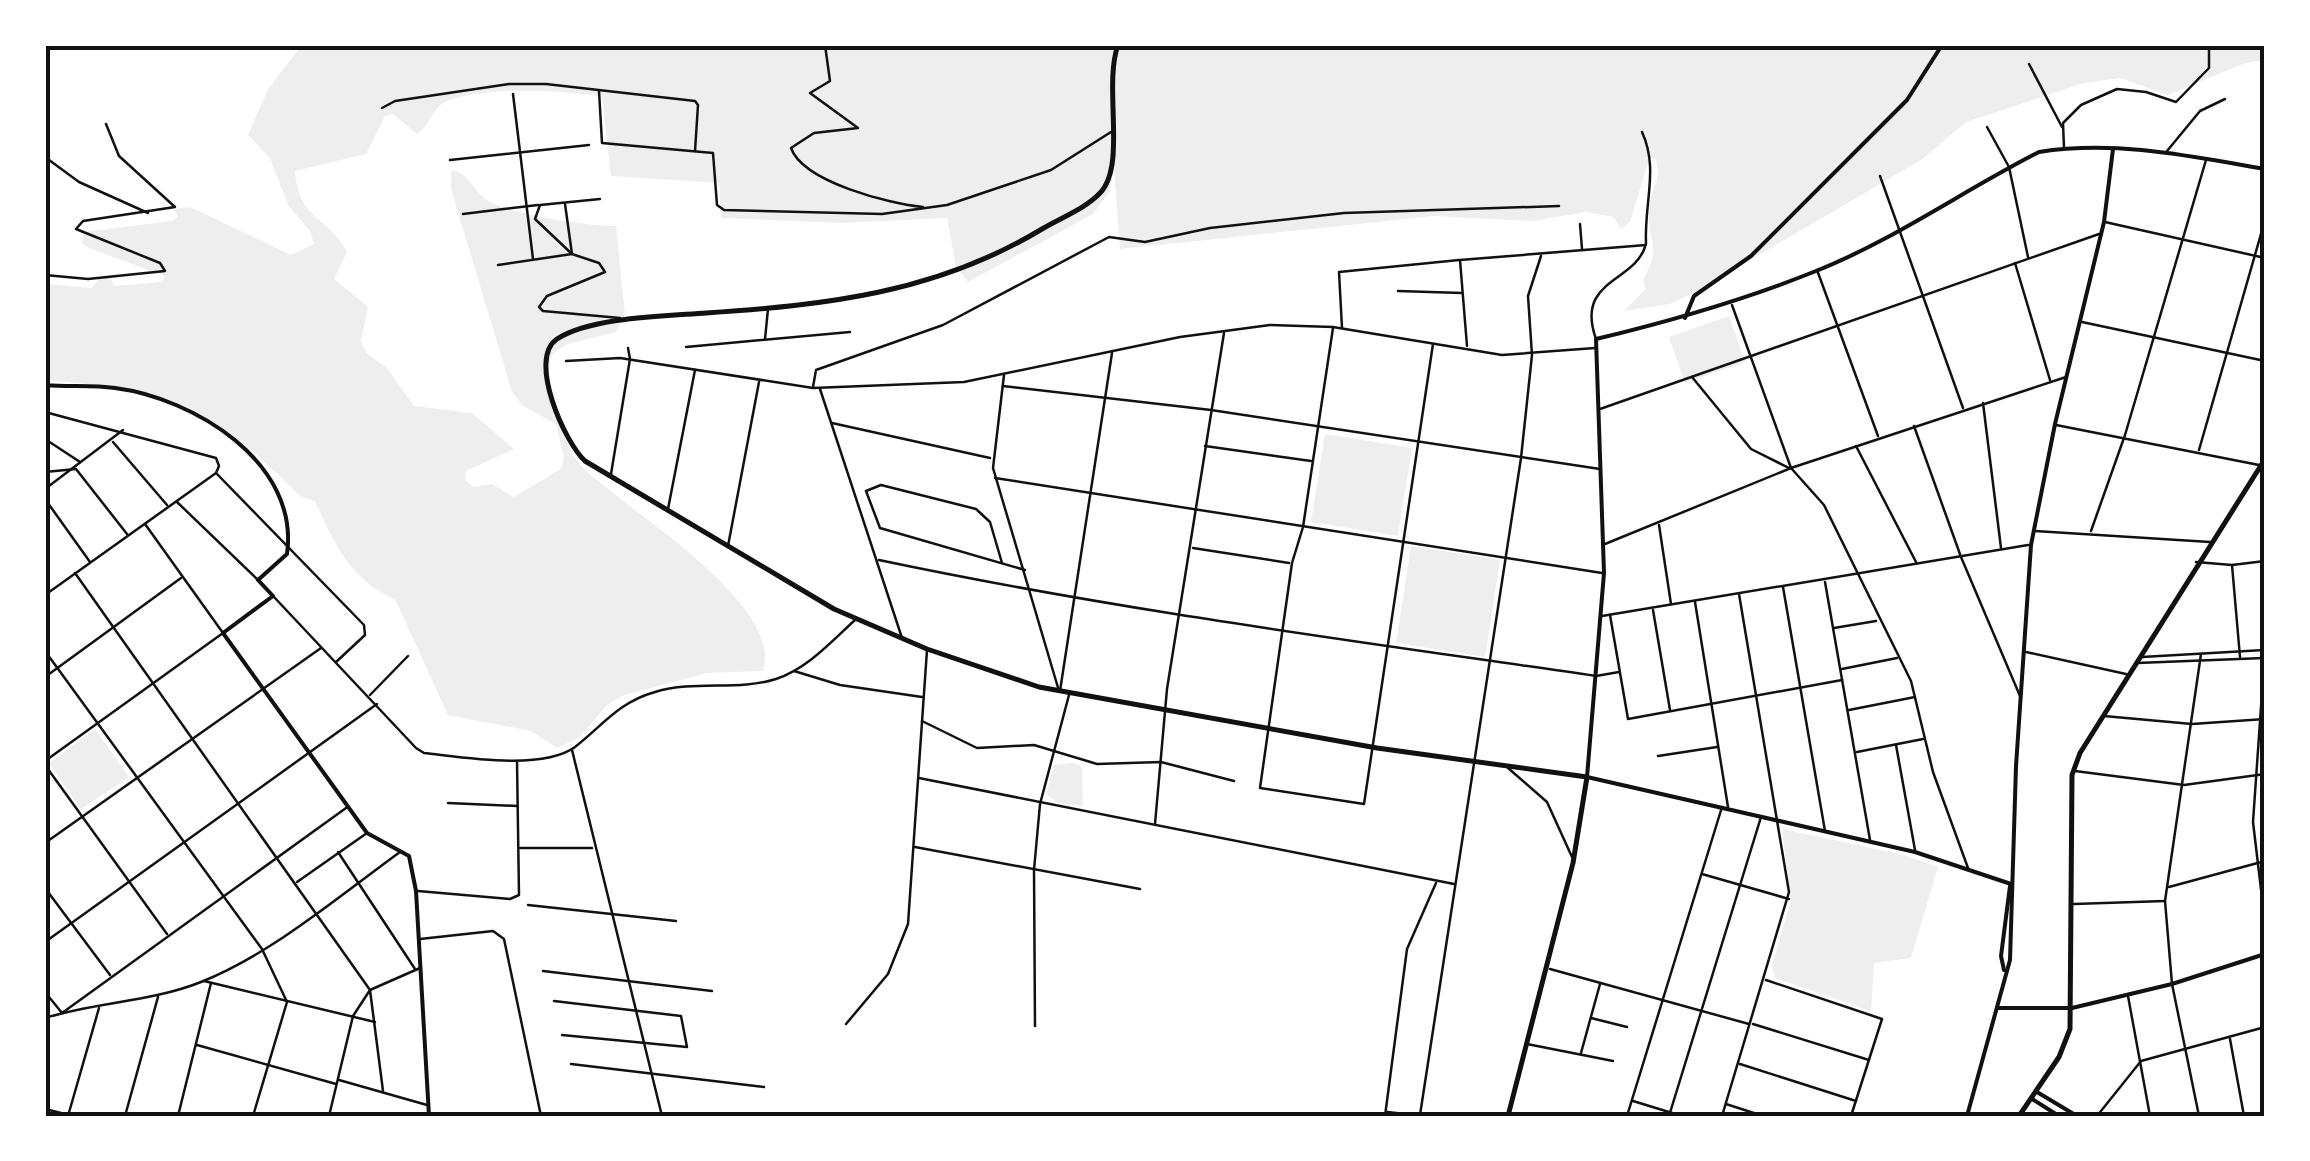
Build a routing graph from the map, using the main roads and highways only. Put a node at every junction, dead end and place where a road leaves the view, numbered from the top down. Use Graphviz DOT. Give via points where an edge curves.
graph roads {
  1 [pos="1118,45"];
  2 [pos="2263,462"];
  3 [pos="1508,1115"];
  4 [pos="2020,1116"];
  1 -- 3 [label="main road" via="1110,90 1111,170 1100,194 985,262 874,296 626,320 559,338 543,368 578,454 728,547 902,640 1069,695 1587,778 1574,863"];
  2 -- 4 [label="main road" via="2073,770 2072,1008 2065,1044"];
}
